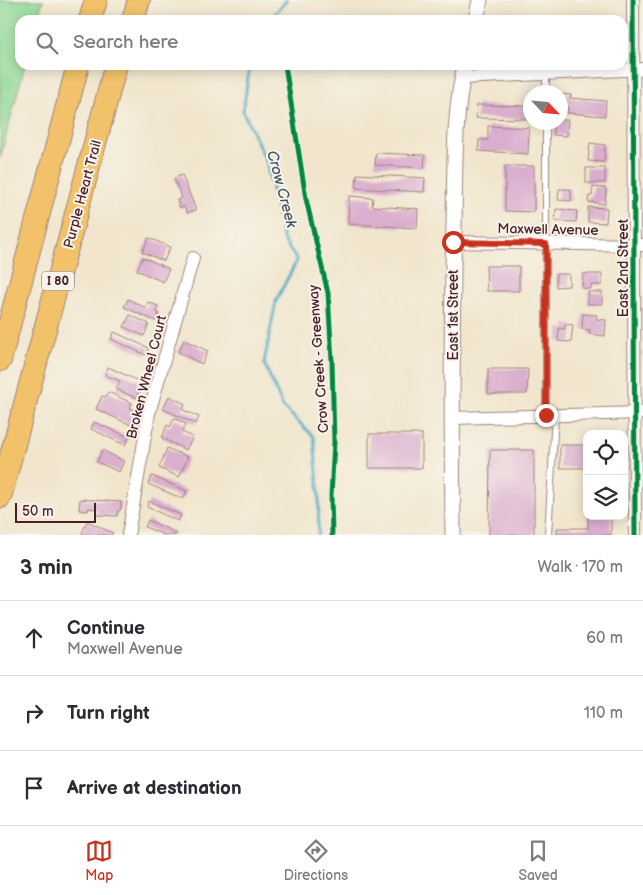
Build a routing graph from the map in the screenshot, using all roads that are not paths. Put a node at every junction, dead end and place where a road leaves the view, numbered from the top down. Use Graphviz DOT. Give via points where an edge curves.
graph roads {
  1 [pos="96,0"];
  2 [pos="133,0"];
  3 [pos="140,0"];
  4 [pos="480,0"];
  5 [pos="633,0"];
  6 [pos="92,15"];
  7 [pos="129,15"];
  8 [pos="135,15"];
  9 [pos="477,15"];
  10 [pos="638,68"];
  11 [pos="77,70"];
  12 [pos="116,70"];
  13 [pos="601,70"];
  14 [pos="464,72"];
  15 [pos="546,73"];
  16 [pos="546,85"];
  17 [pos="546,130"];
  18 [pos="453,242"];
  19 [pos="546,244"];
  20 [pos="638,245"];
  21 [pos="193,258"];
  22 [pos="0,360"];
  23 [pos="639,413"];
  24 [pos="550,415"];
  25 [pos="452,418"];
  26 [pos="0,497"];
  27 [pos="128,535"];
  28 [pos="453,535"];
  29 [pos="548,535"];
  30 [pos="635,535"];
  1 -- 6 [label="highway"];
  2 -- 7 [label="highway"];
  3 -- 8 [label="highway"];
  4 -- 9 [label="street"];
  5 -- 10 [label="street, East 2nd Street"];
  10 -- 20 [label="street, East 2nd Street"];
  11 -- 22 [label="highway, I 80"];
  12 -- 26 [label="highway, Purple Heart Trail / I 80"];
  13 -- 15 [label="street"];
  14 -- 15 [label="street"];
  14 -- 18 [label="street, East 1st Street" via="456,148"];
  15 -- 16 [label="lane"];
  17 -- 19 [label="lane"];
  18 -- 19 [label="street, Maxwell Avenue"];
  18 -- 25 [label="street, East 1st Street"];
  19 -- 20 [label="street, Maxwell Avenue"];
  19 -- 24 [label="lane"];
  20 -- 23 [label="street, East 2nd Street"];
  21 -- 27 [label="street, Broken Wheel Court" via="149,413"];
  23 -- 24 [label="street"];
  23 -- 30 [label="street, East 2nd Street"];
  24 -- 25 [label="street"];
  24 -- 29 [label="lane"];
  25 -- 28 [label="street, East 1st Street"];
}
